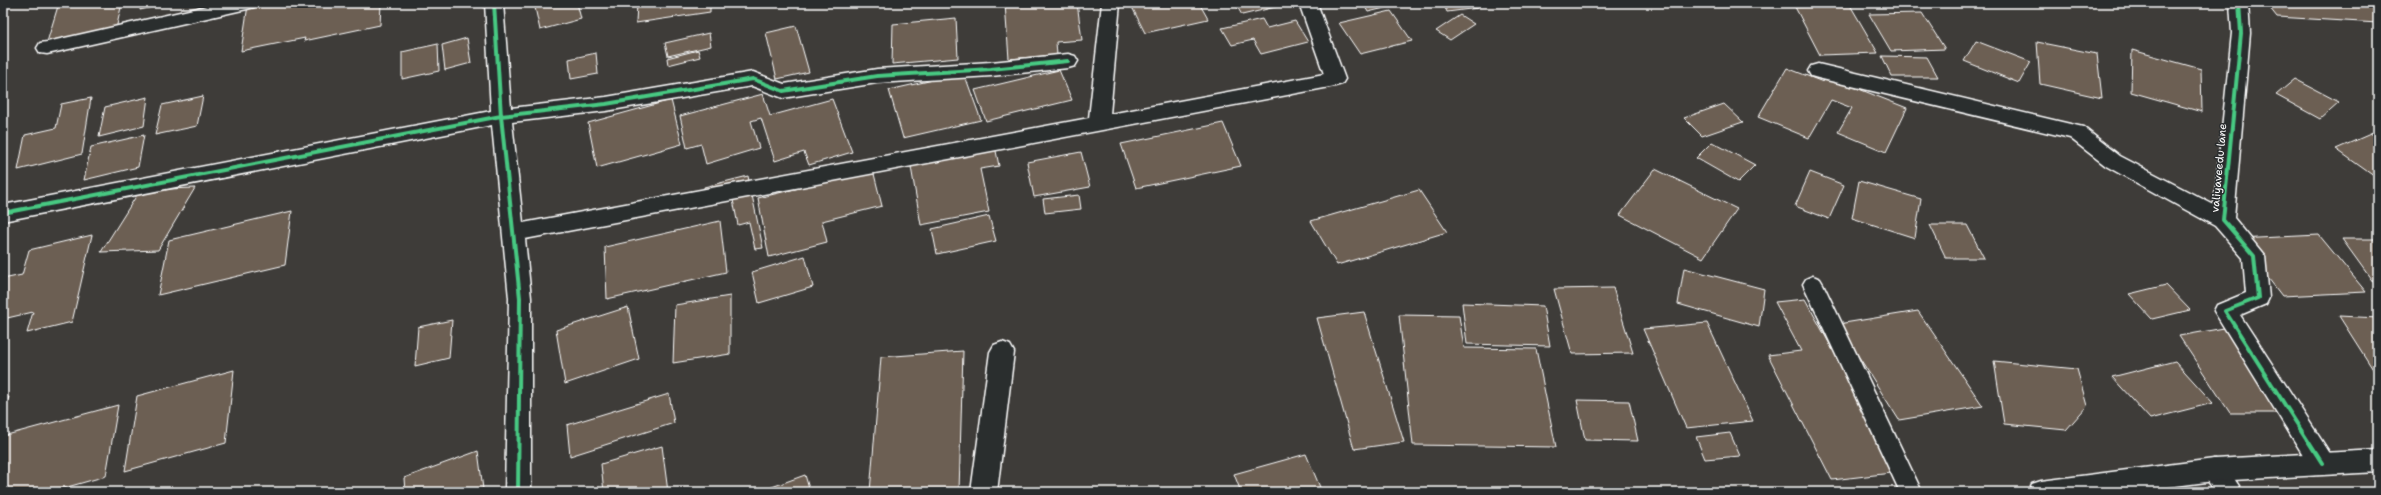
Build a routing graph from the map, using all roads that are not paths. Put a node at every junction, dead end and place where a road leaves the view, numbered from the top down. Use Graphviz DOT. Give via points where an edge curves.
graph roads {
  1 [pos="247,3"];
  2 [pos="494,3"];
  3 [pos="1111,3"];
  4 [pos="1308,3"];
  5 [pos="2239,3"];
  6 [pos="47,48"];
  7 [pos="1068,61"];
  8 [pos="1818,70"];
  9 [pos="501,116"];
  10 [pos="1099,123"];
  11 [pos="3,213"];
  12 [pos="2223,220"];
  13 [pos="512,233"];
  14 [pos="1813,284"];
  15 [pos="1002,352"];
  16 [pos="2378,461"];
  17 [pos="2322,463"];
  18 [pos="2214,470"];
  19 [pos="518,492"];
  20 [pos="984,492"];
  21 [pos="1911,492"];
  22 [pos="2041,492"];
  23 [pos="2230,492"];
  1 -- 6 [label="street"];
  2 -- 9 [label="street"];
  3 -- 10 [label="street"];
  4 -- 10 [label="street" via="1335,79"];
  5 -- 12 [label="street, valiyaveedu lane" via="2241,33"];
  7 -- 9 [label="street" via="877,76 784,91 753,79 606,104"];
  8 -- 12 [label="street" via="2076,132 2113,161"];
  9 -- 11 [label="street"];
  9 -- 13 [label="street"];
  10 -- 13 [label="street"];
  12 -- 17 [label="street, valiyaveedu lane" via="2254,256 2258,298 2225,311"];
  13 -- 19 [label="street" via="520,298"];
  14 -- 21 [label="lane"];
  15 -- 20 [label="street"];
  16 -- 17 [label="street"];
  17 -- 18 [label="street"];
  18 -- 22 [label="street"];
  18 -- 23 [label="street"];
}
